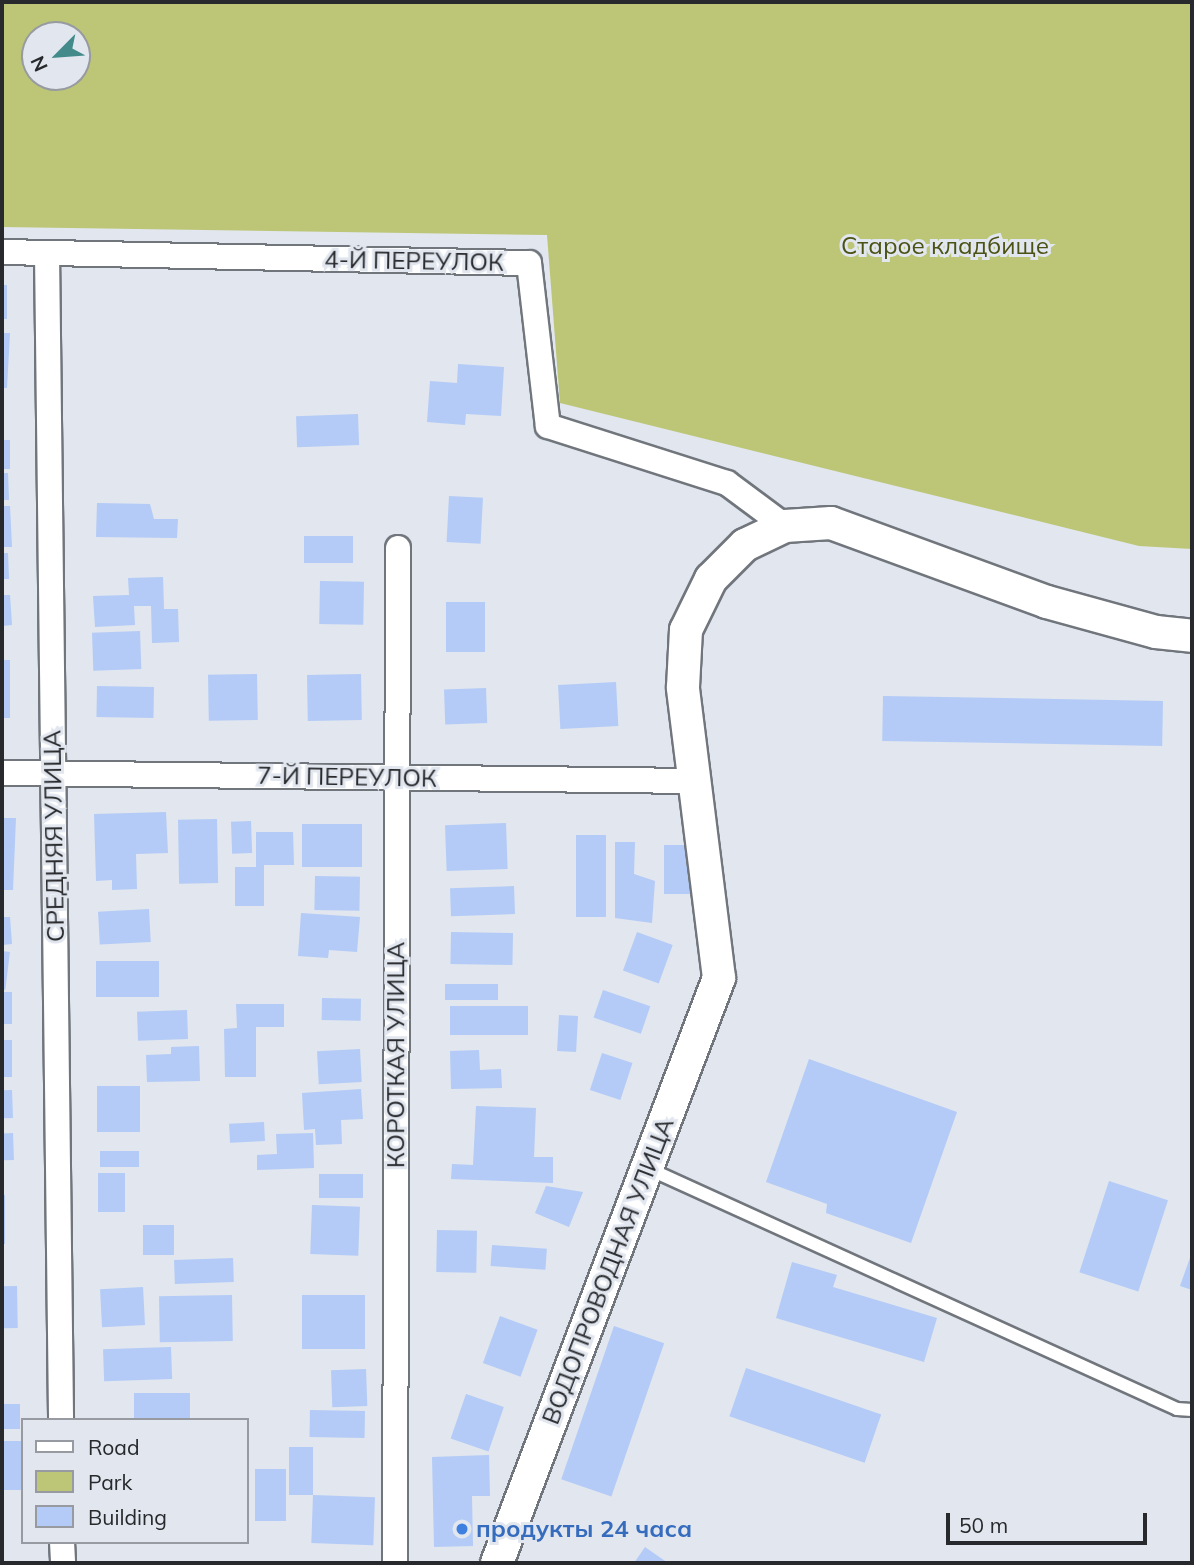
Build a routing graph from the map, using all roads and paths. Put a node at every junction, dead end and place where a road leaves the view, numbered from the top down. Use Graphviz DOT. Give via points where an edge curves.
graph roads {
  1 [pos="2,252"];
  2 [pos="47,253"];
  3 [pos="785,526"];
  4 [pos="398,548"];
  5 [pos="1192,636"];
  6 [pos="2,773"];
  7 [pos="53,773"];
  8 [pos="397,778"];
  9 [pos="693,781"];
  10 [pos="647,1168"];
  11 [pos="1192,1410"];
  12 [pos="61,1418"];
  13 [pos="62,1544"];
  14 [pos="63,1563"];
  15 [pos="394,1563"];
  16 [pos="497,1563"];
  1 -- 2 [label="street, 4-Й ПЕРЕУЛОК"];
  2 -- 3 [label="street, 4-Й ПЕРЕУЛОК" via="529,263 548,426 727,482"];
  2 -- 7 [label="street, СРЕДНЯЯ УЛИЦА"];
  3 -- 5 [label="street" via="831,523 1047,602 1156,632"];
  3 -- 9 [label="street" via="745,545 711,579 686,629 683,687"];
  4 -- 8 [label="street, КОРОТКАЯ УЛИЦА"];
  6 -- 7 [label="street, 7-Й ПЕРЕУЛОК"];
  7 -- 8 [label="street, 7-Й ПЕРЕУЛОК"];
  7 -- 12 [label="street, СРЕДНЯЯ УЛИЦА"];
  8 -- 9 [label="street, 7-Й ПЕРЕУЛОК"];
  8 -- 15 [label="street, КОРОТКАЯ УЛИЦА"];
  9 -- 10 [label="street, ВОДОПРОВОДНАЯ УЛИЦА" via="719,978"];
  10 -- 11 [label="lane" via="1177,1409"];
  10 -- 16 [label="street, ВОДОПРОВОДНАЯ УЛИЦА"];
  13 -- 14 [label="street"];
}
